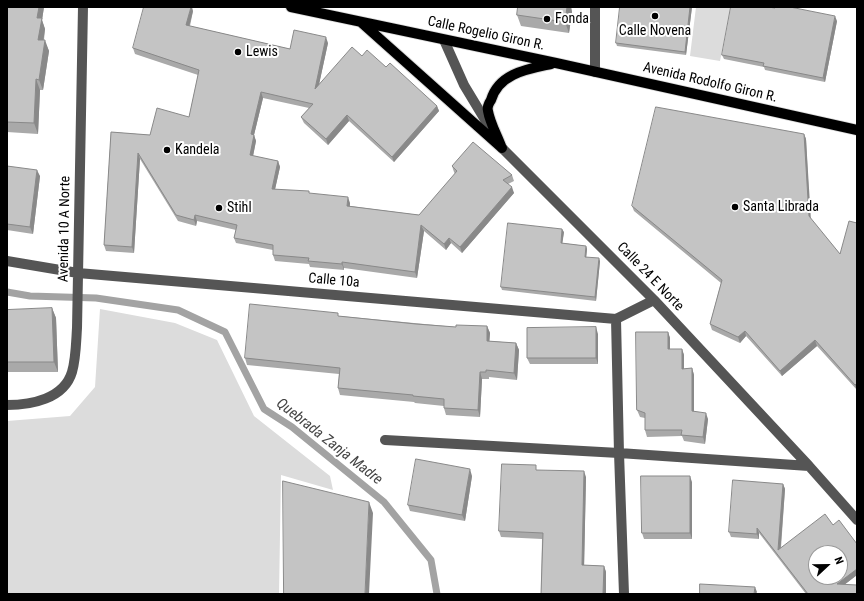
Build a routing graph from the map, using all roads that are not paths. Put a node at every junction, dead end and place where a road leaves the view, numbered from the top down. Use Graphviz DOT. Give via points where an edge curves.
graph roads {
  1 [pos="83,7"];
  2 [pos="291,7"];
  3 [pos="595,7"];
  4 [pos="362,23"];
  5 [pos="444,40"];
  6 [pos="556,63"];
  7 [pos="595,72"];
  8 [pos="857,130"];
  9 [pos="502,148"];
  10 [pos="7,260"];
  11 [pos="78,273"];
  12 [pos="654,300"];
  13 [pos="616,319"];
  14 [pos="7,405"];
  15 [pos="385,440"];
  16 [pos="619,453"];
  17 [pos="809,466"];
  18 [pos="857,520"];
  19 [pos="624,594"];
  1 -- 11 [label="street, Avenida 10 A Norte"];
  2 -- 4 [label="main road"];
  3 -- 7 [label="street"];
  4 -- 5 [label="main road, Calle Rogelio Giron R."];
  4 -- 9 [label="main road"];
  5 -- 6 [label="main road, Calle Rogelio Giron R."];
  5 -- 9 [label="street, Calle 24 E Norte" via="464,85"];
  6 -- 7 [label="main road, Avenida Rodolfo Giron R."];
  6 -- 9 [label="main road" via="513,75 502,81 492,94 487,110"];
  7 -- 8 [label="main road, Avenida Rodolfo Giron R."];
  9 -- 12 [label="street, Calle 24 E Norte"];
  10 -- 11 [label="street, Calle 10a"];
  11 -- 13 [label="street, Calle 10a"];
  11 -- 14 [label="street, Avenida 10 A Norte" via="77,328 72,374 53,396 41,401"];
  12 -- 13 [label="street"];
  12 -- 17 [label="street, Calle 24 E Norte"];
  13 -- 16 [label="street"];
  15 -- 16 [label="street"];
  16 -- 17 [label="street"];
  16 -- 19 [label="street"];
  17 -- 18 [label="street, Calle 24 E Norte"];
}
